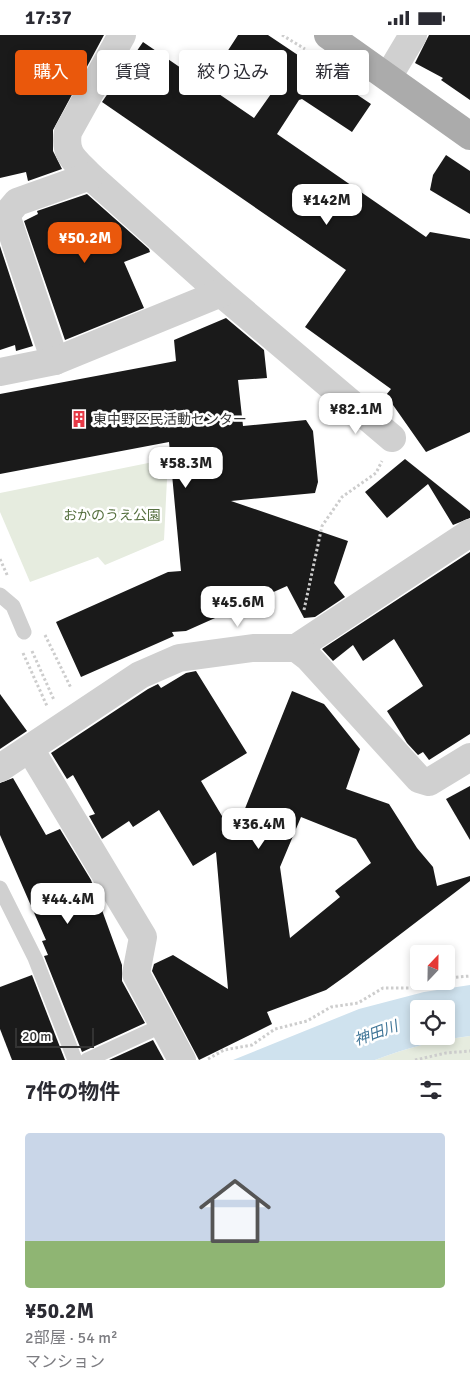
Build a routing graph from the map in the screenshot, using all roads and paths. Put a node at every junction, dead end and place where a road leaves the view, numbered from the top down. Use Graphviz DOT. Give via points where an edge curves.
graph roads {
  1 [pos="122,35"];
  2 [pos="328,35"];
  3 [pos="413,35"];
  4 [pos="388,77"];
  5 [pos="470,136"];
  6 [pos="90,176"];
  7 [pos="221,293"];
  8 [pos="55,361"];
  9 [pos="0,372"];
  10 [pos="392,438"];
  11 [pos="470,533"];
  12 [pos="0,595"];
  13 [pos="22,638"];
  14 [pos="296,648"];
  15 [pos="62,728"];
  16 [pos="30,749"];
  17 [pos="470,757"];
  18 [pos="0,768"];
  19 [pos="0,888"];
  20 [pos="470,976"];
  21 [pos="455,977"];
  22 [pos="410,988"];
  23 [pos="163,1025"];
  24 [pos="470,1051"];
  25 [pos="75,1060"];
  26 [pos="86,1060"];
  27 [pos="182,1060"];
  28 [pos="205,1060"];
  29 [pos="415,1060"];
  1 -- 6 [label="street" via="68,132 68,150"];
  2 -- 4 [label="main road"];
  3 -- 4 [label="street"];
  4 -- 5 [label="main road"];
  6 -- 7 [label="street"];
  6 -- 8 [label="street" via="17,203 6,215"];
  7 -- 8 [label="street"];
  7 -- 10 [label="street"];
  8 -- 9 [label="street"];
  10 -- 14 [label="path" via="376,473 342,497 322,526"];
  11 -- 14 [label="street"];
  12 -- 13 [label="lane" via="13,606"];
  13 -- 15 [label="path"];
  13 -- 15 [label="path"];
  14 -- 15 [label="street" via="253,648 179,658 140,675"];
  14 -- 17 [label="street" via="309,657 419,779 430,782"];
  15 -- 16 [label="street"];
  16 -- 18 [label="street"];
  16 -- 23 [label="street" via="143,937 136,974"];
  19 -- 25 [label="lane" via="35,958"];
  20 -- 21 [label="path"];
  22 -- 28 [label="path" via="383,988 358,1003 331,1007 307,1021 275,1029 252,1045 224,1050"];
  23 -- 26 [label="lane"];
  23 -- 27 [label="street"];
  24 -- 29 [label="path"];
}
